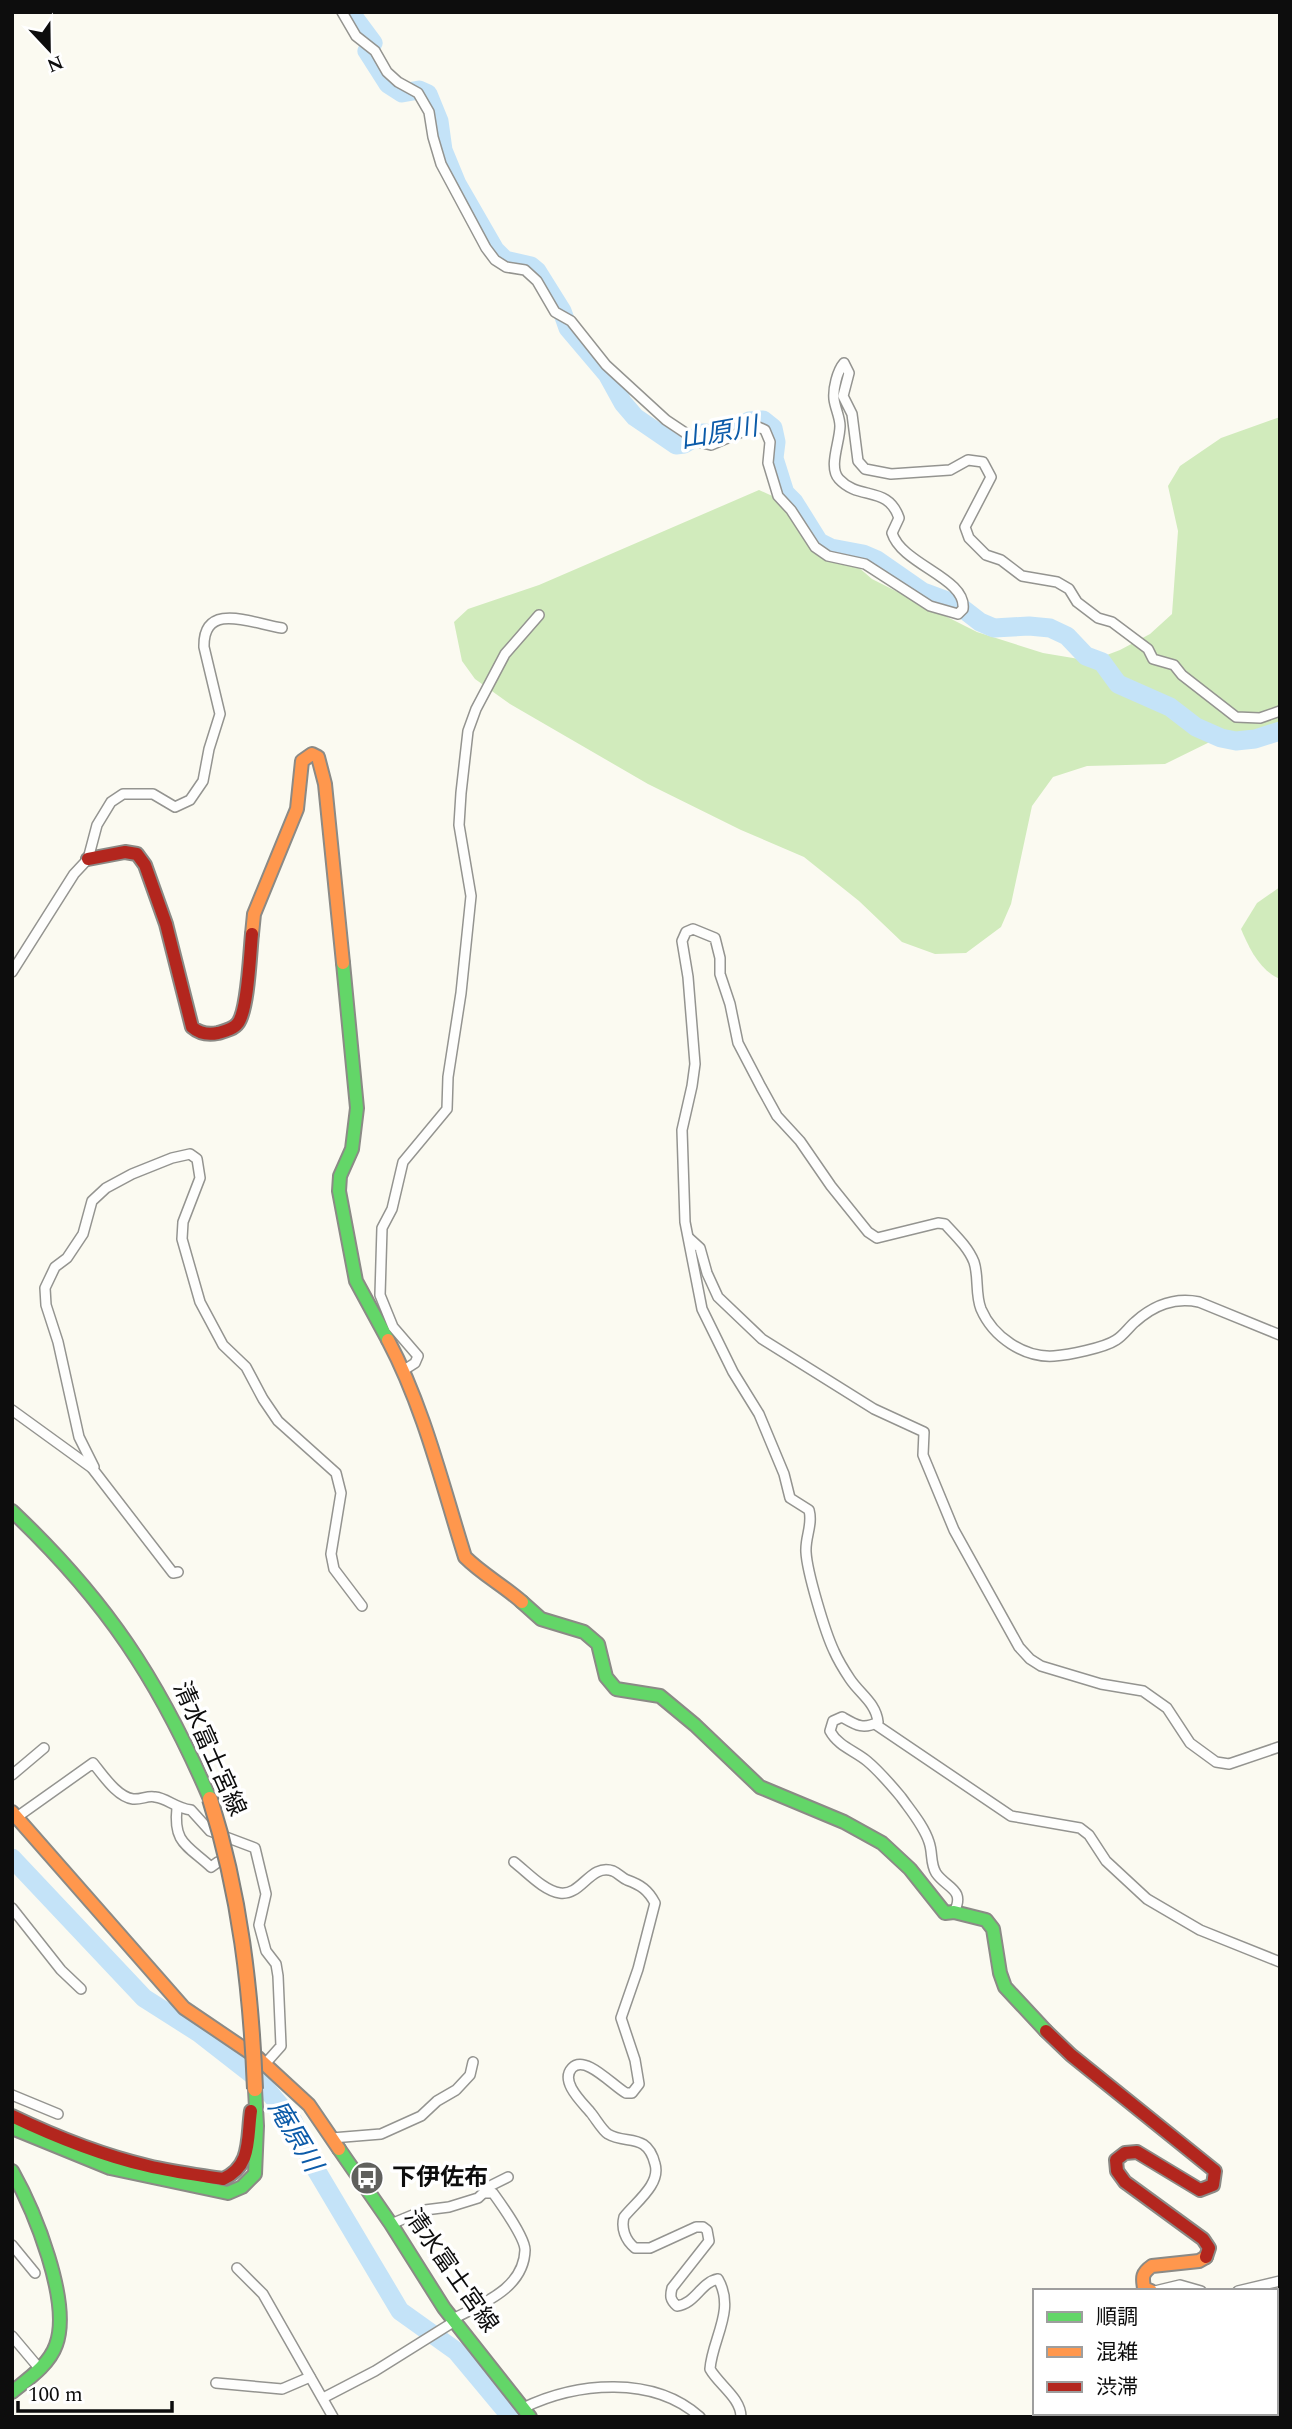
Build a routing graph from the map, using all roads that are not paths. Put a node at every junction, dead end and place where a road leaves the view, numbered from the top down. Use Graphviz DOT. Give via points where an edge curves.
graph roads {
  1 [pos="342,12"];
  2 [pos="539,615"];
  3 [pos="282,628"];
  4 [pos="1280,711"];
  5 [pos="88,859"];
  6 [pos="12,972"];
  7 [pos="688,1236"];
  8 [pos="1280,1335"];
  9 [pos="404,1370"];
  10 [pos="12,1410"];
  11 [pos="92,1468"];
  12 [pos="12,1511"];
  13 [pos="178,1572"];
  14 [pos="362,1606"];
  15 [pos="875,1724"];
  16 [pos="1279,1747"];
  17 [pos="44,1748"];
  18 [pos="12,1775"];
  19 [pos="177,1808"];
  20 [pos="15,1814"];
  21 [pos="218,1862"];
  22 [pos="514,1862"];
  23 [pos="12,1908"];
  24 [pos="954,1912"];
  25 [pos="1280,1962"];
  26 [pos="81,1989"];
  27 [pos="473,2062"];
  28 [pos="265,2064"];
  29 [pos="12,2095"];
  30 [pos="58,2114"];
  31 [pos="12,2116"];
  32 [pos="12,2128"];
  33 [pos="332,2138"];
  34 [pos="52,2141"];
  35 [pos="12,2171"];
  36 [pos="508,2177"];
  37 [pos="485,2193"];
  38 [pos="391,2224"];
  39 [pos="12,2245"];
  40 [pos="237,2268"];
  41 [pos="35,2273"];
  42 [pos="1280,2281"];
  43 [pos="1147,2289"];
  44 [pos="1162,2289"];
  45 [pos="1194,2289"];
  46 [pos="1246,2289"];
  47 [pos="454,2320"];
  48 [pos="12,2336"];
  49 [pos="39,2368"];
  50 [pos="310,2377"];
  51 [pos="216,2383"];
  52 [pos="12,2392"];
  53 [pos="323,2398"];
  54 [pos="527,2412"];
  55 [pos="333,2417"];
  56 [pos="700,2417"];
  57 [pos="741,2417"];
  1 -- 4 [label="street" via="387,72 418,93 429,112 441,164 495,260 525,270 555,312 571,321 606,365 666,420 699,442 711,445 756,426 765,430 778,496 815,547 828,556 864,564 930,606 958,614 963,609 958,591 895,543 892,533 899,518 895,507 883,496 850,489 837,477 833,467 840,425 834,398 844,363 849,373 843,396 852,414 858,461 865,469 891,474 950,470 968,460 983,462 991,477 965,527 986,555 1022,576 1058,582 1069,589 1077,602 1112,622 1148,649 1153,659 1174,665 1236,718 1260,718"];
  2 -- 9 [label="street" via="505,654 468,731 459,825 471,896 447,1110 403,1162 392,1209 382,1228 380,1295 393,1327 418,1356"];
  3 -- 5 [label="street" via="240,618 210,625 204,637 206,660 220,714 203,781 190,800 175,807 153,794 123,794 111,802 97,825"];
  5 -- 6 [label="street"];
  5 -- 9 [label="street" via="137,854 145,864 166,924 192,1027 206,1035 234,1027 244,1005 254,914 297,808 302,761 312,754 318,757 325,784 357,1108 352,1149 339,1191 356,1281"];
  7 -- 8 [label="street" via="682,1130 695,1064 682,941 693,929 715,938 738,1043 778,1116 831,1186 877,1238 945,1224 975,1264 982,1310 1014,1348 1037,1355 1077,1353 1116,1340 1156,1306 1175,1300 1199,1302"];
  7 -- 15 [label="street" via="702,1309 759,1414 790,1499 809,1510 812,1520 806,1554 811,1581 833,1648 850,1679 876,1710"];
  7 -- 16 [label="street" via="700,1248 718,1297 762,1339 874,1409 924,1432 923,1455 954,1530 1030,1659 1041,1667 1101,1684 1143,1691 1167,1709 1190,1743 1216,1762 1229,1764"];
  9 -- 24 [label="street" via="465,1557 478,1570 502,1584 541,1619 584,1632 598,1644 606,1677 616,1689 660,1696 760,1787 883,1843 945,1913"];
  10 -- 11 [label="street"];
  11 -- 13 [label="street" via="173,1573"];
  11 -- 14 [label="street" via="79,1437 45,1289 55,1267 68,1258 83,1234 92,1201 132,1174 190,1154 197,1159 200,1178 183,1222 182,1239 200,1302 223,1345 246,1367 278,1421 336,1473 341,1493 331,1554 334,1569"];
  12 -- 34 [label="street, 清水富士宮線, bridge" via="74,1572 128,1640 172,1713 210,1799 229,1860 246,1946 253,2023 255,2174 242,2187 228,2193 110,2168"];
  15 -- 24 [label="street" via="859,1727 842,1717 833,1721 830,1731 834,1739 869,1762 924,1828 938,1876 958,1896"];
  15 -- 25 [label="street" via="1011,1816 1080,1828 1106,1861 1147,1899 1200,1930"];
  17 -- 18 [label="street"];
  19 -- 20 [label="street" via="158,1797 127,1797 93,1763"];
  19 -- 21 [label="street" via="175,1825 180,1839 211,1867"];
  19 -- 28 [label="street" via="191,1810 210,1830 256,1848 266,1894 259,1924 266,1951 276,1964 281,2046"];
  20 -- 28 [label="street, 清水富士宮線" via="184,2008"];
  22 -- 57 [label="street" via="550,1890 564,1894 592,1874 615,1871 645,1888 655,1903 621,2018 639,2084 626,2093 583,2064 576,2065 568,2076 576,2098 608,2134 641,2143 655,2164 653,2183 624,2217 630,2244 650,2248 696,2227 707,2231 709,2241 672,2288 672,2302 684,2305 718,2280 724,2314 710,2369 741,2409"];
  23 -- 26 [label="street"];
  24 -- 43 [label="street" via="986,1920 993,1929 1005,1986 1037,2024 1215,2171 1214,2186 1200,2190 1138,2152 1130,2150 1116,2160 1116,2172 1125,2182 1209,2248 1209,2256 1200,2261 1149,2268 1141,2280"];
  27 -- 33 [label="street" via="470,2075 456,2090 421,2116 381,2134"];
  28 -- 33 [label="street, 清水富士宮線" via="299,2094"];
  29 -- 30 [label="street"];
  31 -- 34 [label="street, 清水富士宮線"];
  32 -- 34 [label="street, 清水富士宮線"];
  33 -- 38 [label="street, 清水富士宮線"];
  35 -- 49 [label="street" via="37,2224 59,2307 56,2344"];
  36 -- 37 [label="street"];
  37 -- 38 [label="street" via="469,2202 425,2210"];
  37 -- 47 [label="street" via="493,2193 522,2237 522,2263 510,2287"];
  38 -- 47 [label="street, 清水富士宮線"];
  39 -- 41 [label="street"];
  40 -- 50 [label="street" via="263,2294"];
  42 -- 46 [label="street"];
  44 -- 45 [label="street" via="1180,2285"];
  47 -- 53 [label="street"];
  47 -- 54 [label="street, 清水富士宮線"];
  48 -- 49 [label="street"];
  49 -- 52 [label="street"];
  50 -- 51 [label="street" via="282,2389"];
  50 -- 53 [label="street"];
  53 -- 55 [label="street"];
  54 -- 56 [label="street" via="541,2399 572,2390 627,2386 674,2400"];
}
